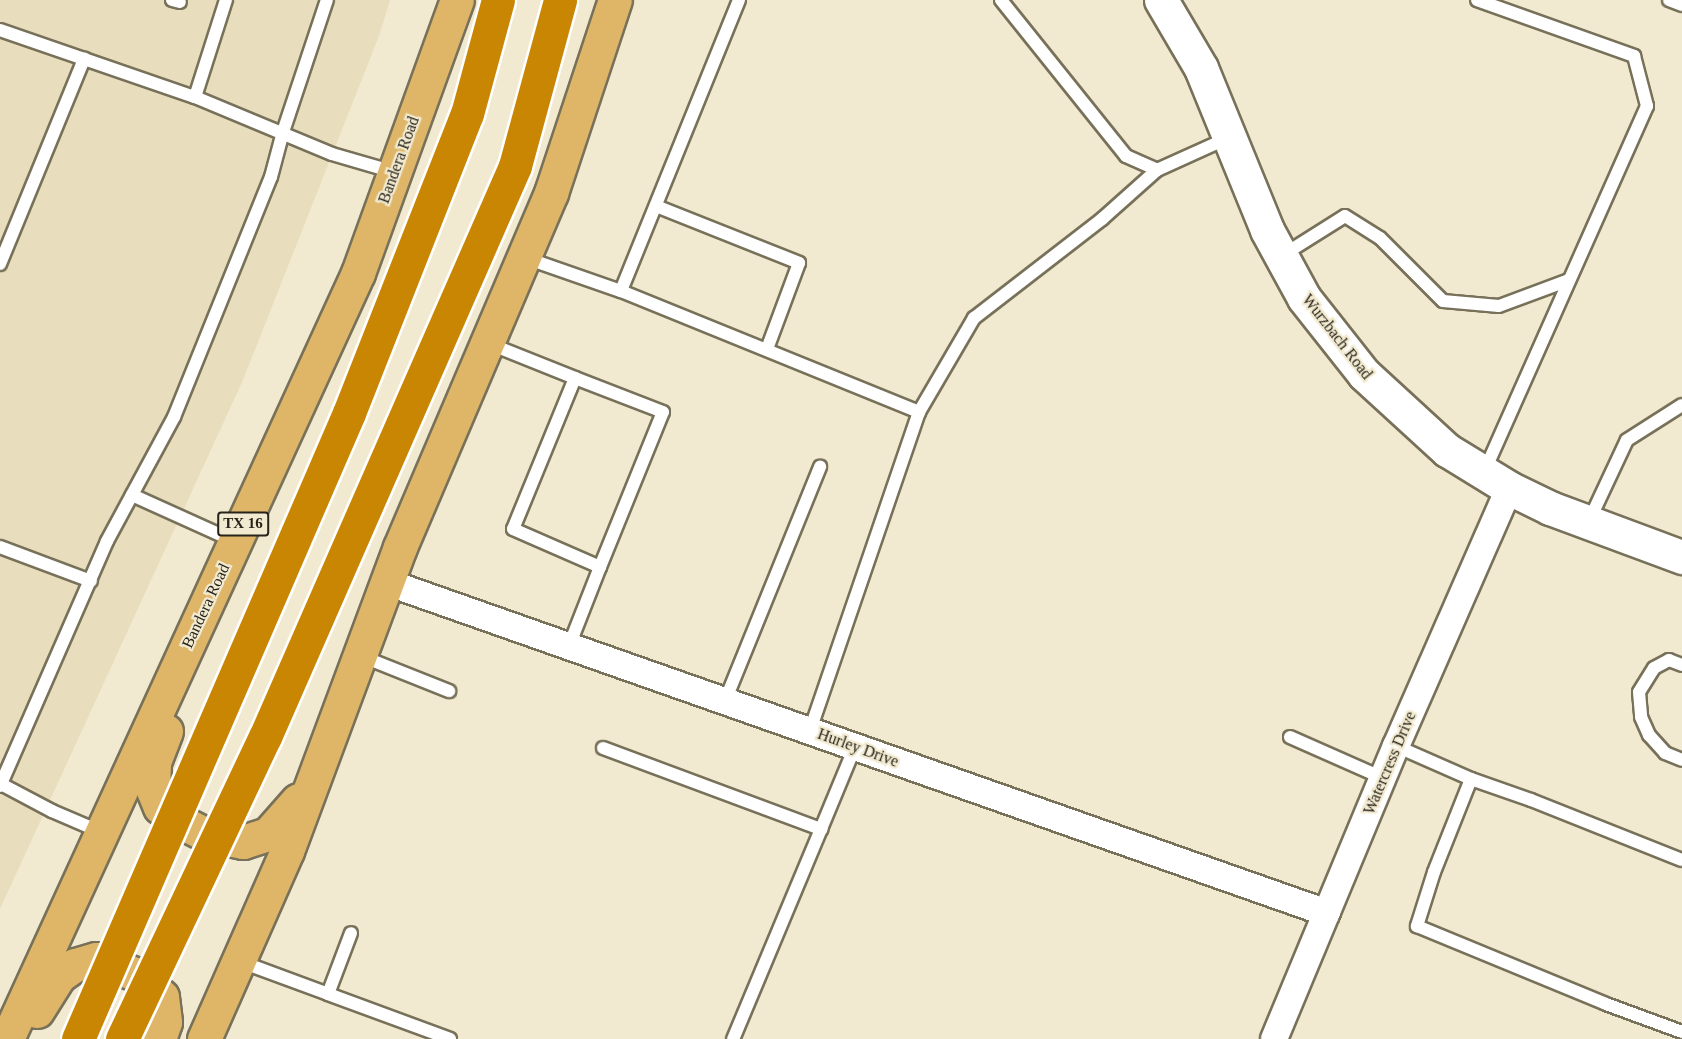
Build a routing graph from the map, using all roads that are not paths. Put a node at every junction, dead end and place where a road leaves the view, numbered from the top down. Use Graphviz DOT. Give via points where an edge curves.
graph roads {
  1 [pos="226,0"];
  2 [pos="327,0"];
  3 [pos="457,0"];
  4 [pos="498,0"];
  5 [pos="561,0"];
  6 [pos="615,0"];
  7 [pos="739,0"];
  8 [pos="1001,0"];
  9 [pos="1161,0"];
  10 [pos="1477,0"];
  11 [pos="1669,0"];
  12 [pos="1682,5"];
  13 [pos="0,30"];
  14 [pos="84,59"];
  15 [pos="195,98"];
  16 [pos="283,132"];
  17 [pos="1230,137"];
  18 [pos="1157,170"];
  19 [pos="395,172"];
  20 [pos="656,206"];
  21 [pos="1282,256"];
  22 [pos="524,257"];
  23 [pos="0,264"];
  24 [pos="1569,280"];
  25 [pos="621,291"];
  26 [pos="488,343"];
  27 [pos="767,348"];
  28 [pos="575,378"];
  29 [pos="1682,405"];
  30 [pos="919,412"];
  31 [pos="820,467"];
  32 [pos="1496,481"];
  33 [pos="132,495"];
  34 [pos="1588,522"];
  35 [pos="235,542"];
  36 [pos="0,547"];
  37 [pos="1682,557"];
  38 [pos="600,567"];
  39 [pos="91,581"];
  40 [pos="389,582"];
  41 [pos="213,590"];
  42 [pos="568,646"];
  43 [pos="361,656"];
  44 [pos="1682,665"];
  45 [pos="449,691"];
  46 [pos="725,701"];
  47 [pos="810,731"];
  48 [pos="331,734"];
  49 [pos="1290,737"];
  50 [pos="1396,746"];
  51 [pos="855,747"];
  52 [pos="603,748"];
  53 [pos="1682,760"];
  54 [pos="1383,778"];
  55 [pos="1471,779"];
  56 [pos="0,785"];
  57 [pos="821,829"];
  58 [pos="102,832"];
  59 [pos="1682,860"];
  60 [pos="1327,913"];
  61 [pos="351,933"];
  62 [pos="239,961"];
  63 [pos="328,994"];
  64 [pos="1682,1032"];
  65 [pos="7,1039"];
  66 [pos="20,1039"];
  67 [pos="78,1039"];
  68 [pos="122,1039"];
  69 [pos="159,1039"];
  70 [pos="204,1039"];
  71 [pos="450,1039"];
  72 [pos="733,1039"];
  73 [pos="1274,1039"];
  1 -- 15 [label="lane"];
  2 -- 16 [label="lane"];
  3 -- 19 [label="main road, Bandera Road / TX 16"];
  4 -- 67 [label="highway, bridge" via="467,114 349,413"];
  5 -- 68 [label="highway, bridge" via="515,166 265,736"];
  6 -- 22 [label="main road" via="551,193"];
  7 -- 20 [label="lane"];
  8 -- 18 [label="lane" via="1126,156"];
  9 -- 17 [label="main road, Wurzbach Road" via="1202,68"];
  10 -- 24 [label="lane" via="1634,56 1647,106"];
  11 -- 12 [label="lane"];
  13 -- 14 [label="lane"];
  14 -- 15 [label="lane"];
  14 -- 23 [label="lane"];
  15 -- 16 [label="lane"];
  16 -- 19 [label="lane" via="332,154"];
  16 -- 33 [label="lane" via="271,177 174,417"];
  17 -- 18 [label="lane"];
  17 -- 21 [label="main road, Wurzbach Road" via="1267,230"];
  18 -- 30 [label="lane" via="1102,219 974,318"];
  19 -- 35 [label="main road, Bandera Road / TX 16" via="358,273"];
  20 -- 25 [label="lane"];
  20 -- 27 [label="lane" via="799,263"];
  21 -- 24 [label="lane" via="1345,216 1380,238 1443,301 1499,306"];
  21 -- 32 [label="main road, Wurzbach Road" via="1304,298 1364,374 1447,450"];
  22 -- 25 [label="lane"];
  22 -- 26 [label="main road"];
  24 -- 32 [label="lane"];
  25 -- 27 [label="lane"];
  26 -- 28 [label="lane"];
  26 -- 40 [label="main road" via="400,547"];
  27 -- 30 [label="lane"];
  28 -- 38 [label="lane" via="513,529"];
  28 -- 38 [label="lane" via="663,412"];
  29 -- 34 [label="lane" via="1626,440"];
  30 -- 47 [label="lane"];
  31 -- 46 [label="lane"];
  32 -- 34 [label="main road, Wurzbach Road"];
  32 -- 50 [label="street, Watercress Drive"];
  33 -- 35 [label="lane"];
  33 -- 39 [label="lane"];
  34 -- 37 [label="main road, Wurzbach Road"];
  35 -- 41 [label="main road, Bandera Road / TX 16"];
  36 -- 39 [label="lane"];
  38 -- 42 [label="lane"];
  39 -- 56 [label="lane"];
  40 -- 42 [label="street, Hurley Drive"];
  40 -- 43 [label="main road"];
  41 -- 48 [label="main road" via="154,762 153,790 160,807 207,835 243,842 268,834 296,804"];
  41 -- 58 [label="main road, Bandera Road / TX 16"];
  42 -- 46 [label="street, Hurley Drive"];
  43 -- 45 [label="lane"];
  43 -- 48 [label="main road"];
  44 -- 53 [label="lane" via="1669,660 1654,668 1639,692 1641,717 1649,735 1665,753"];
  46 -- 47 [label="street, Hurley Drive"];
  47 -- 51 [label="street, Hurley Drive"];
  48 -- 62 [label="main road" via="287,851"];
  49 -- 54 [label="lane"];
  50 -- 54 [label="street, Watercress Drive"];
  50 -- 55 [label="lane"];
  51 -- 57 [label="lane"];
  51 -- 60 [label="street, Hurley Drive"];
  52 -- 57 [label="lane"];
  54 -- 60 [label="street, Watercress Drive"];
  55 -- 59 [label="lane"];
  55 -- 64 [label="lane" via="1417,926"];
  56 -- 58 [label="lane"];
  57 -- 72 [label="lane"];
  58 -- 65 [label="main road, Bandera Road / TX 16"];
  60 -- 73 [label="street, Watercress Drive"];
  61 -- 63 [label="lane"];
  62 -- 63 [label="lane"];
  62 -- 70 [label="main road"];
  63 -- 71 [label="lane"];
  66 -- 69 [label="main road" via="59,976 75,965 96,959 135,974 162,997 165,1022"];
}
